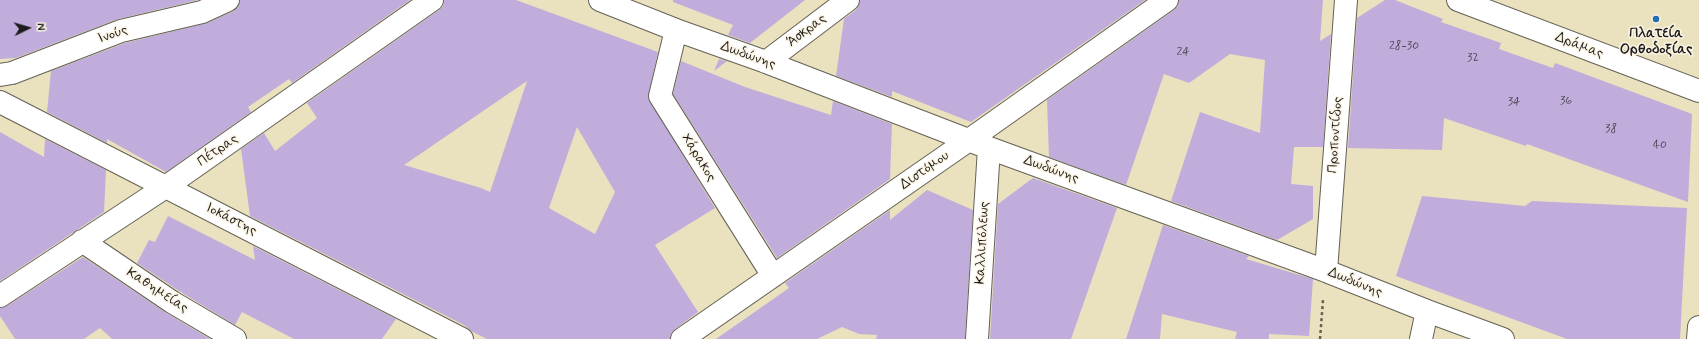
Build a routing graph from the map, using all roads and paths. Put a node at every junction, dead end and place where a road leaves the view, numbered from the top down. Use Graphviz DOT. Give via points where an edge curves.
graph roads {
  1 [pos="228,0"];
  2 [pos="432,0"];
  3 [pos="600,0"];
  4 [pos="848,0"];
  5 [pos="1167,0"];
  6 [pos="1346,0"];
  7 [pos="1458,0"];
  8 [pos="676,30"];
  9 [pos="766,62"];
  10 [pos="0,75"];
  11 [pos="1699,91"];
  12 [pos="0,102"];
  13 [pos="979,144"];
  14 [pos="167,186"];
  15 [pos="82,241"];
  16 [pos="1326,271"];
  17 [pos="773,276"];
  18 [pos="0,296"];
  19 [pos="1427,311"];
  20 [pos="1699,327"];
  21 [pos="234,339"];
  22 [pos="462,339"];
  23 [pos="682,339"];
  24 [pos="977,339"];
  25 [pos="1320,339"];
  26 [pos="1421,339"];
  27 [pos="1503,339"];
  28 [pos="1698,339"];
  1 -- 10 [label="street, Ινούς" via="202,12 121,31 12,73"];
  2 -- 14 [label="street, Πέτρας"];
  3 -- 8 [label="street, Δωδώνης"];
  4 -- 9 [label="street, Άσκρας"];
  5 -- 13 [label="street, Διστόμου"];
  6 -- 16 [label="street, Προποντίδος"];
  7 -- 11 [label="street, Δράμας"];
  8 -- 9 [label="street, Δωδώνης"];
  8 -- 17 [label="street, Χάρακος" via="660,96"];
  9 -- 13 [label="street, Δωδώνης"];
  12 -- 14 [label="street, Ιοκάστης"];
  13 -- 16 [label="street, Δωδώνης"];
  13 -- 17 [label="street, Διστόμου"];
  13 -- 24 [label="street, Καλλιπόλεως"];
  14 -- 15 [label="street, Πέτρας"];
  14 -- 22 [label="street, Ιοκάστης"];
  15 -- 18 [label="street, Πέτρας"];
  15 -- 21 [label="street, Καθημείας" via="172,302"];
  16 -- 19 [label="street, Δωδώνης"];
  16 -- 25 [label="path"];
  17 -- 23 [label="street, Διστόμου"];
  19 -- 26 [label="street"];
  19 -- 27 [label="street, Δωδώνης"];
  20 -- 28 [label="street"];
}
